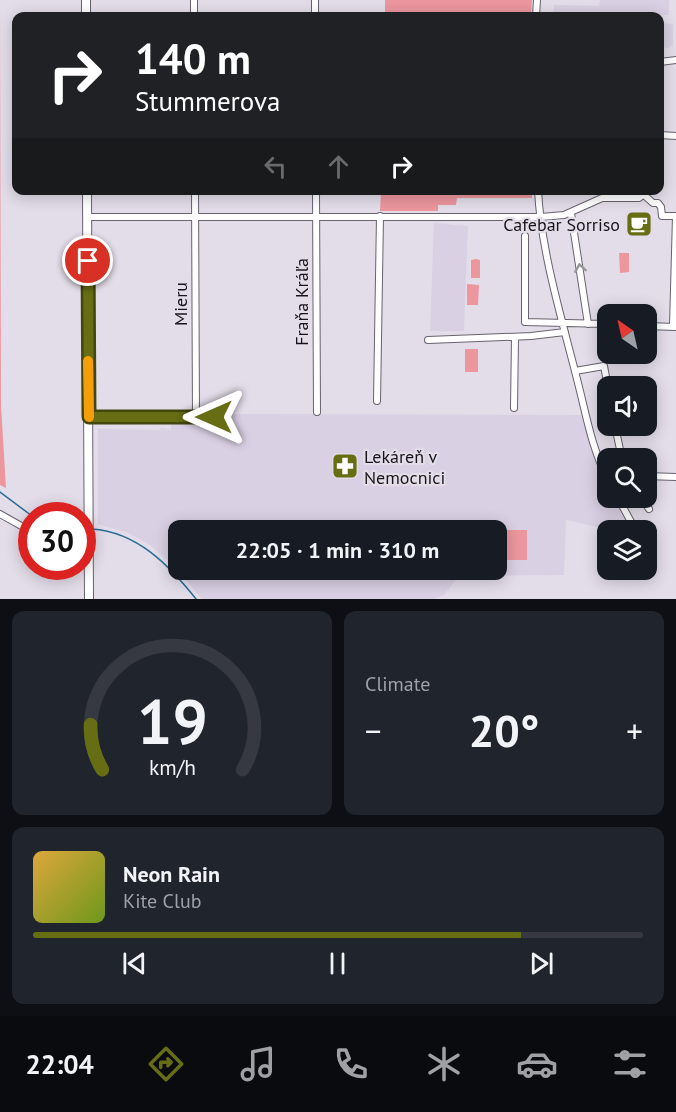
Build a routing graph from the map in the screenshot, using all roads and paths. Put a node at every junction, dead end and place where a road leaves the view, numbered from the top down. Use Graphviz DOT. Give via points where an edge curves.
graph roads {
  1 [pos="87,195"];
  2 [pos="195,195"];
  3 [pos="316,195"];
  4 [pos="539,195"];
  5 [pos="643,195"];
  6 [pos="647,195"];
  7 [pos="571,213"];
  8 [pos="380,216"];
  9 [pos="87,217"];
  10 [pos="195,217"];
  11 [pos="316,217"];
  12 [pos="541,217"];
  13 [pos="525,236"];
  14 [pos="563,323"];
  15 [pos="588,324"];
  16 [pos="597,324"];
  17 [pos="657,326"];
  18 [pos="675,326"];
  19 [pos="566,332"];
  20 [pos="515,337"];
  21 [pos="428,340"];
  22 [pos="575,371"];
  23 [pos="606,376"];
  24 [pos="377,401"];
  25 [pos="514,408"];
  26 [pos="316,412"];
  27 [pos="89,417"];
  28 [pos="214,417"];
  29 [pos="196,418"];
  30 [pos="597,451"];
  31 [pos="657,476"];
  32 [pos="676,477"];
  33 [pos="88,502"];
  34 [pos="0,514"];
  35 [pos="18,524"];
  36 [pos="87,580"];
  37 [pos="89,599"];
  1 -- 9 [label="street"];
  2 -- 10 [label="street, Mieru"];
  3 -- 11 [label="street, Fraňa Kráľa"];
  4 -- 12 [label="street"];
  5 -- 7 [label="street" via="602,198"];
  6 -- 18 [label="street" via="653,203 658,202 662,216 676,216"];
  7 -- 12 [label="street"];
  15 -- 7 [label="street, one-way"];
  8 -- 11 [label="street"];
  8 -- 12 [label="street"];
  8 -- 24 [label="street"];
  9 -- 10 [label="street"];
  9 -- 27 [label="street"];
  10 -- 11 [label="street"];
  10 -- 29 [label="street, Mieru"];
  11 -- 26 [label="street, Fraňa Kráľa"];
  12 -- 14 [label="street"];
  13 -- 14 [label="street" via="525,322"];
  14 -- 15 [label="street"];
  14 -- 19 [label="street"];
  15 -- 16 [label="street"];
  17 -- 18 [label="street"];
  19 -- 20 [label="street"];
  19 -- 22 [label="street"];
  20 -- 21 [label="street"];
  20 -- 25 [label="street"];
  22 -- 23 [label="street" via="604,366"];
  22 -- 30 [label="street"];
  27 -- 29 [label="street"];
  27 -- 33 [label="street"];
  28 -- 29 [label="street"];
  31 -- 32 [label="street"];
  34 -- 35 [label="street"];
  36 -- 37 [label="street"];
}
